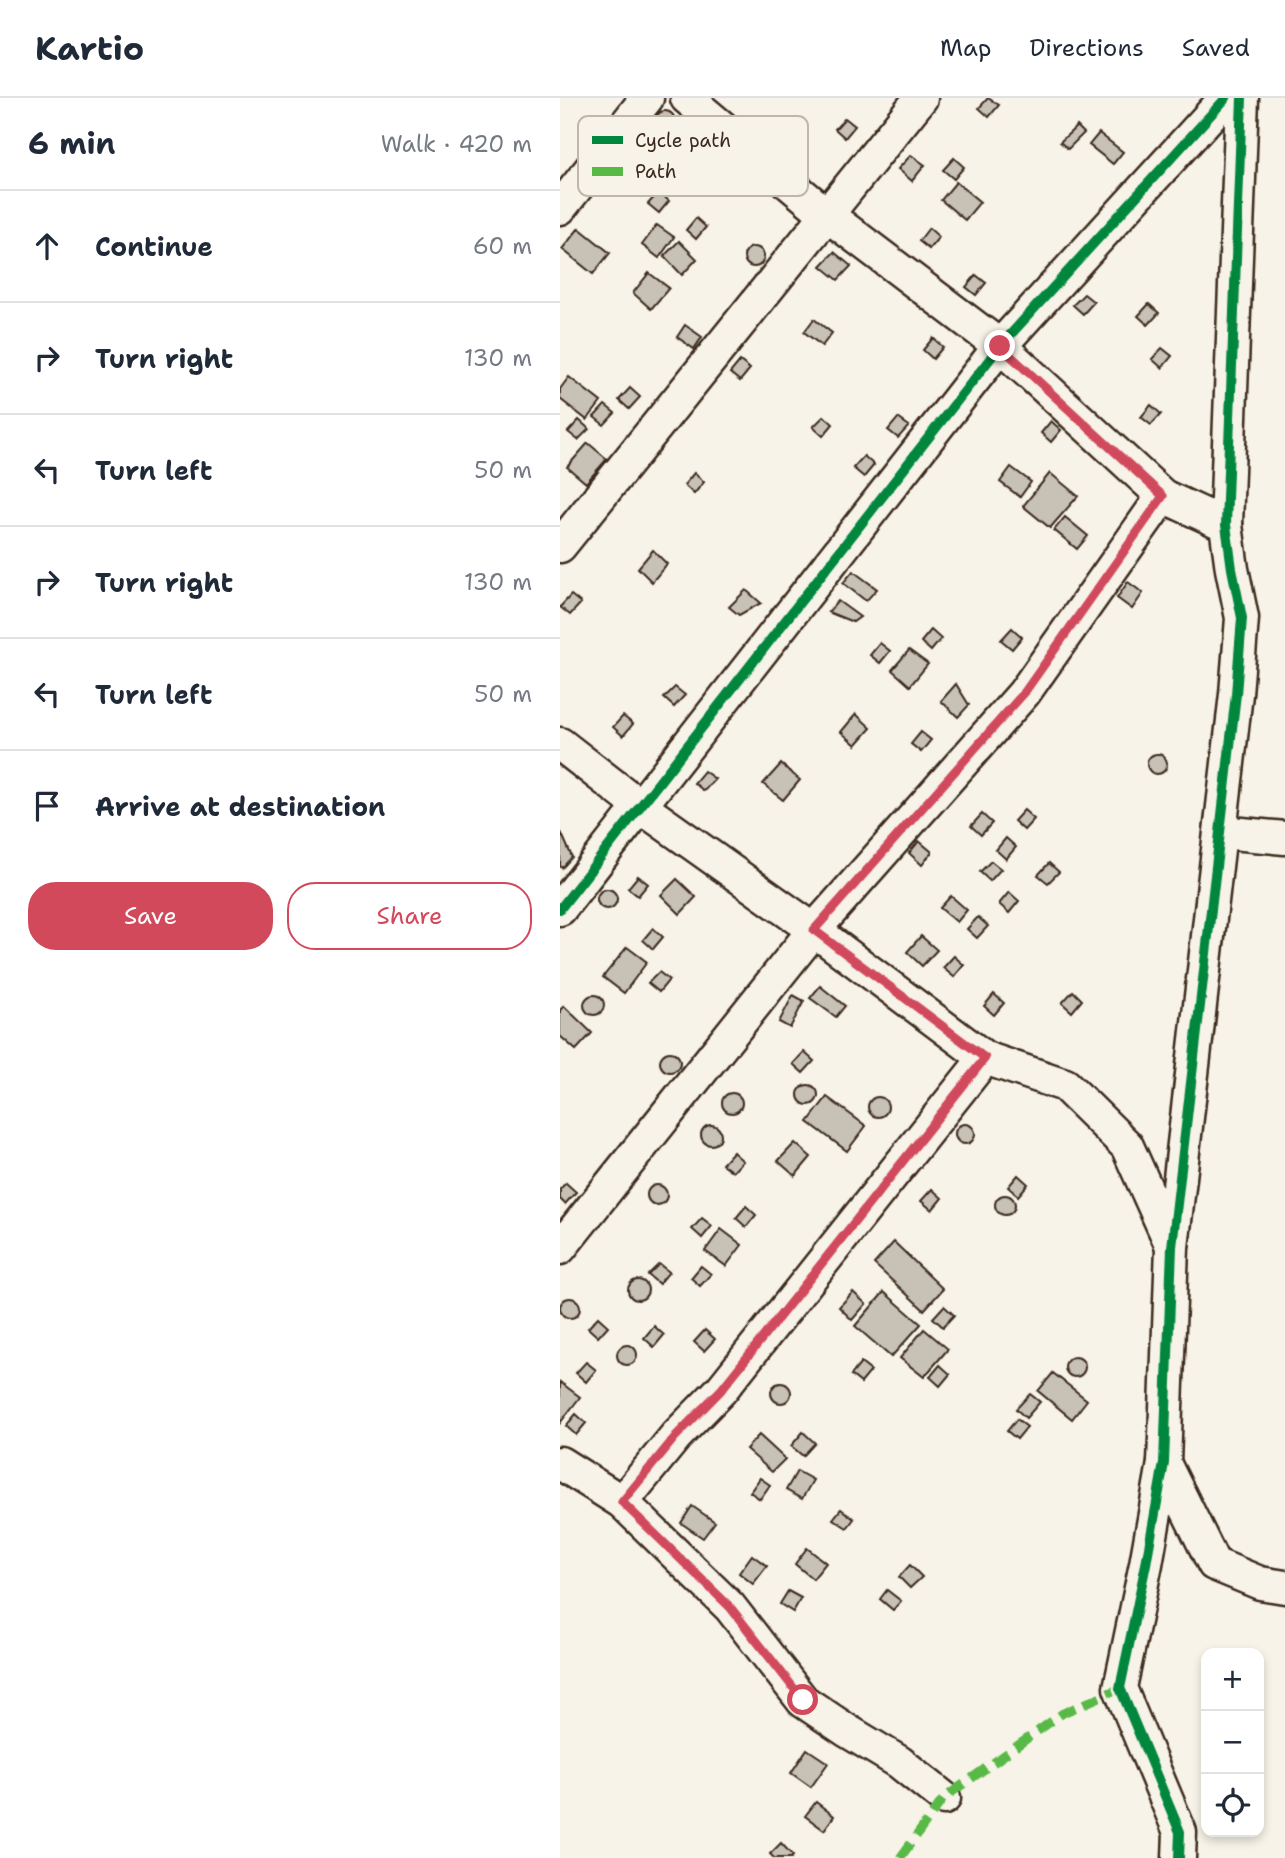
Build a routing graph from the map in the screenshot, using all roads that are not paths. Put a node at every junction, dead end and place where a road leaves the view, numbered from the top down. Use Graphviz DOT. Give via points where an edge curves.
graph roads {
  1 [pos="646,98"];
  2 [pos="687,98"];
  3 [pos="921,98"];
  4 [pos="1226,98"];
  5 [pos="1242,98"];
  6 [pos="632,116"];
  7 [pos="709,116"];
  8 [pos="578,185"];
  9 [pos="804,196"];
  10 [pos="560,208"];
  11 [pos="827,215"];
  12 [pos="1000,346"];
  13 [pos="1163,496"];
  14 [pos="1226,525"];
  15 [pos="560,547"];
  16 [pos="560,744"];
  17 [pos="641,807"];
  18 [pos="1221,832"];
  19 [pos="1285,838"];
  20 [pos="560,909"];
  21 [pos="814,930"];
  22 [pos="985,1058"];
  23 [pos="1172,1247"];
  24 [pos="560,1248"];
  25 [pos="560,1463"];
  26 [pos="1164,1463"];
  27 [pos="622,1502"];
  28 [pos="1285,1587"];
  29 [pos="944,1798"];
  30 [pos="1180,1858"];
  1 -- 6 [label="street"];
  2 -- 7 [label="street"];
  3 -- 11 [label="street"];
  4 -- 12 [label="street"];
  5 -- 14 [label="street"];
  8 -- 10 [label="street"];
  9 -- 11 [label="street"];
  11 -- 12 [label="street"];
  11 -- 15 [label="street"];
  12 -- 13 [label="street"];
  12 -- 17 [label="street"];
  13 -- 14 [label="street"];
  13 -- 21 [label="street" via="1024,693"];
  14 -- 18 [label="street" via="1242,618"];
  16 -- 17 [label="street"];
  17 -- 20 [label="street"];
  17 -- 21 [label="street"];
  18 -- 19 [label="street"];
  18 -- 23 [label="street"];
  21 -- 22 [label="street"];
  21 -- 24 [label="street"];
  22 -- 23 [label="street" via="1065,1085 1127,1146"];
  22 -- 27 [label="street" via="721,1390"];
  23 -- 26 [label="street"];
  25 -- 27 [label="street"];
  26 -- 28 [label="street" via="1214,1564 1260,1583"];
  26 -- 30 [label="street" via="1120,1688 1180,1832"];
  27 -- 29 [label="street" via="730,1607 803,1700 899,1762"];
}
